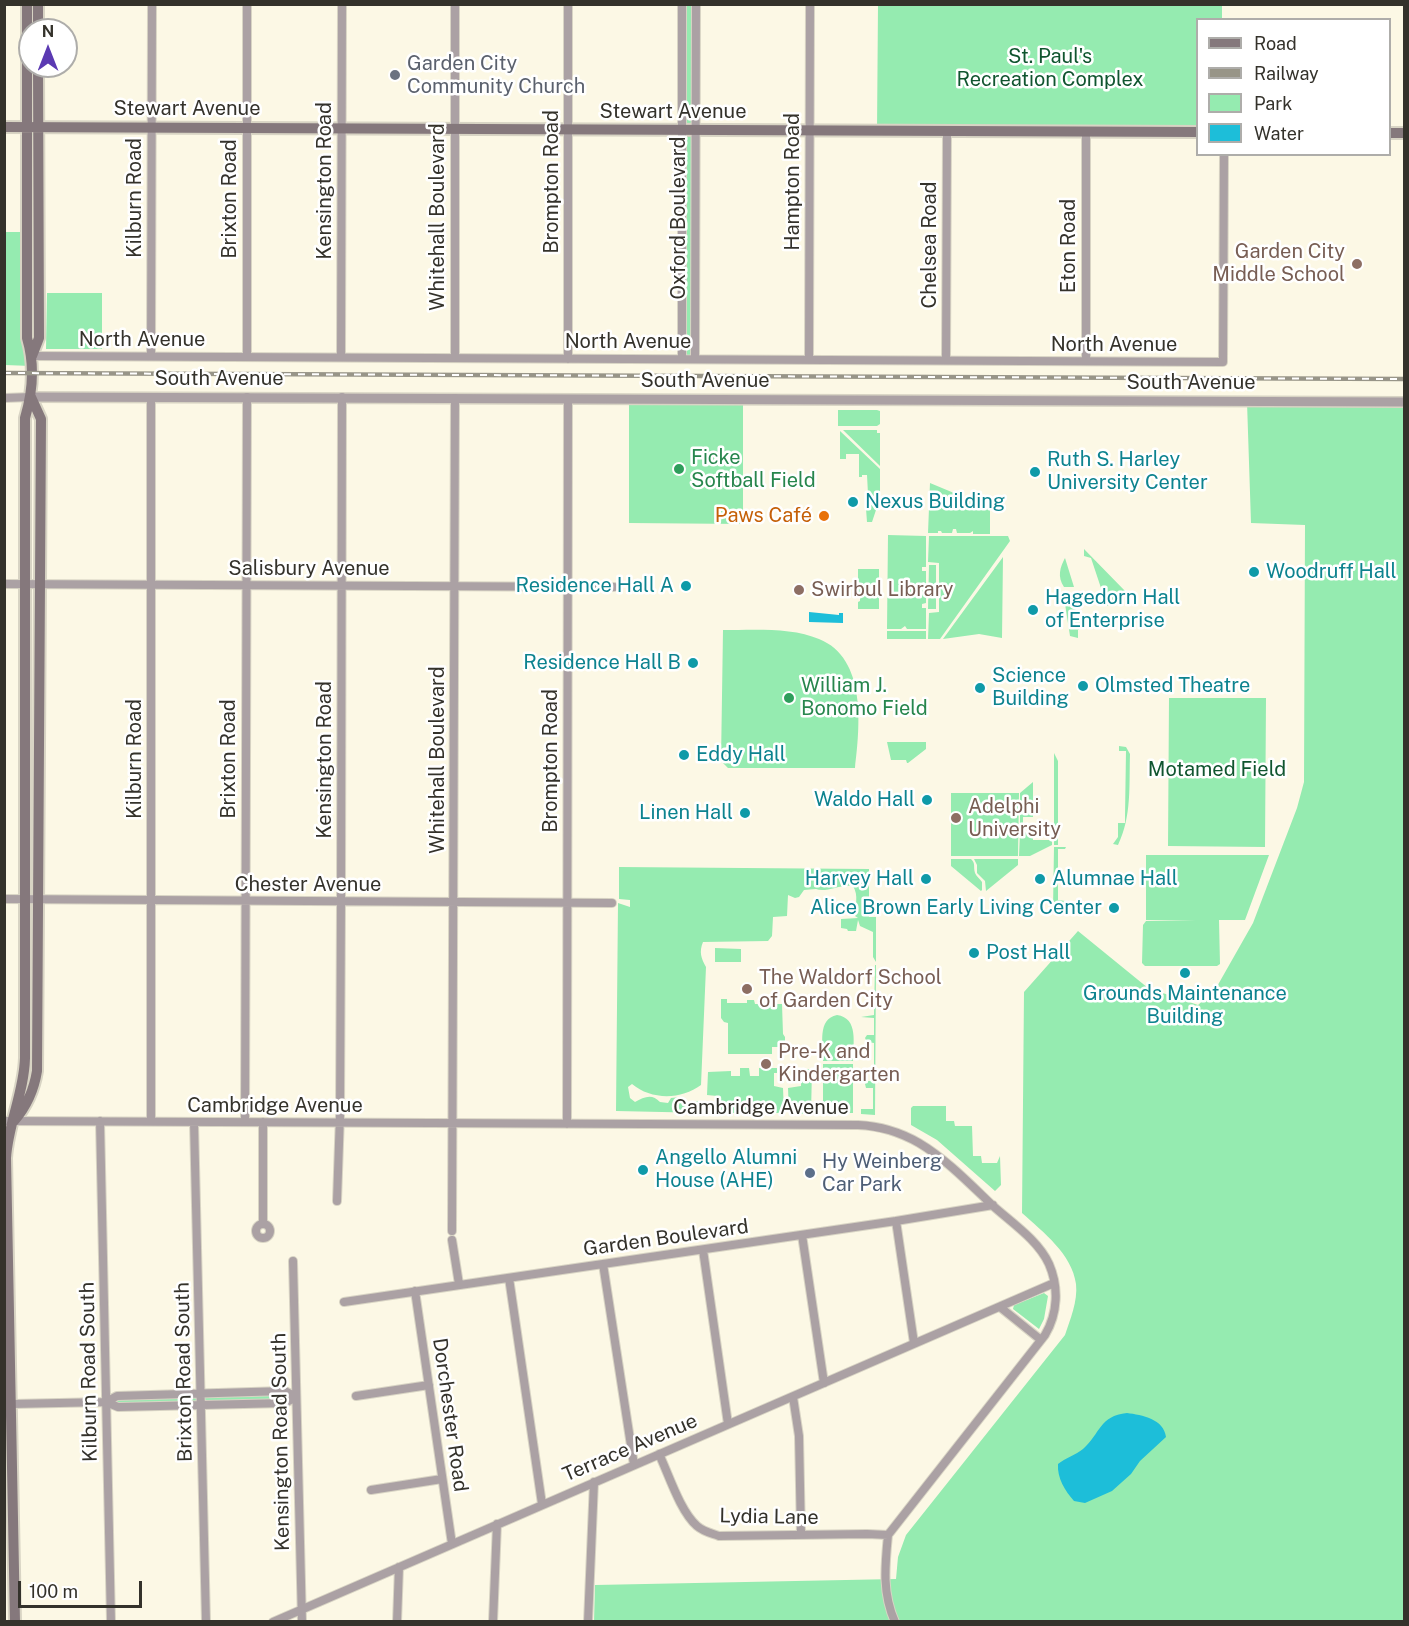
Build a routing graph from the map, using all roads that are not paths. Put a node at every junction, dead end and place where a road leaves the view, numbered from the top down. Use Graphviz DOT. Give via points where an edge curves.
graph roads {
  1 [pos="27,4"];
  2 [pos="152,4"];
  3 [pos="247,4"];
  4 [pos="342,4"];
  5 [pos="455,4"];
  6 [pos="568,4"];
  7 [pos="696,4"];
  8 [pos="810,4"];
  9 [pos="682,9"];
  10 [pos="696,14"];
  11 [pos="37,78"];
  12 [pos="4,126"];
  13 [pos="32,127"];
  14 [pos="152,127"];
  15 [pos="247,128"];
  16 [pos="342,128"];
  17 [pos="455,129"];
  18 [pos="568,129"];
  19 [pos="682,130"];
  20 [pos="696,130"];
  21 [pos="809,130"];
  22 [pos="947,131"];
  23 [pos="1086,131"];
  24 [pos="1196,132"];
  25 [pos="1224,156"];
  26 [pos="682,248"];
  27 [pos="695,248"];
  28 [pos="32,356"];
  29 [pos="152,357"];
  30 [pos="247,357"];
  31 [pos="341,357"];
  32 [pos="455,358"];
  33 [pos="568,359"];
  34 [pos="682,359"];
  35 [pos="695,359"];
  36 [pos="809,360"];
  37 [pos="946,360"];
  38 [pos="1086,361"];
  39 [pos="31,397"];
  40 [pos="151,397"];
  41 [pos="247,397"];
  42 [pos="4,398"];
  43 [pos="342,398"];
  44 [pos="454,398"];
  45 [pos="568,399"];
  46 [pos="1404,402"];
  47 [pos="4,584"];
  48 [pos="24,584"];
  49 [pos="38,584"];
  50 [pos="151,585"];
  51 [pos="246,585"];
  52 [pos="341,585"];
  53 [pos="454,586"];
  54 [pos="567,586"];
  55 [pos="614,587"];
  56 [pos="4,899"];
  57 [pos="25,900"];
  58 [pos="37,900"];
  59 [pos="151,900"];
  60 [pos="246,901"];
  61 [pos="341,901"];
  62 [pos="454,902"];
  63 [pos="567,903"];
  64 [pos="612,903"];
  65 [pos="9,1121"];
  66 [pos="100,1121"];
  67 [pos="151,1121"];
  68 [pos="194,1122"];
  69 [pos="245,1122"];
  70 [pos="263,1122"];
  71 [pos="339,1123"];
  72 [pos="453,1123"];
  73 [pos="567,1124"];
  74 [pos="337,1202"];
  75 [pos="993,1205"];
  76 [pos="896,1221"];
  77 [pos="263,1224"];
  78 [pos="452,1231"];
  79 [pos="802,1235"];
  80 [pos="452,1240"];
  81 [pos="703,1250"];
  82 [pos="293,1261"];
  83 [pos="603,1264"];
  84 [pos="509,1278"];
  85 [pos="1054,1283"];
  86 [pos="459,1284"];
  87 [pos="415,1292"];
  88 [pos="344,1302"];
  89 [pos="1000,1306"];
  90 [pos="7,1335"];
  91 [pos="1041,1340"];
  92 [pos="914,1343"];
  93 [pos="824,1383"];
  94 [pos="429,1385"];
  95 [pos="200,1393"];
  96 [pos="356,1396"];
  97 [pos="296,1397"];
  98 [pos="793,1397"];
  99 [pos="106,1402"];
  100 [pos="12,1404"];
  101 [pos="201,1406"];
  102 [pos="728,1424"];
  103 [pos="659,1454"];
  104 [pos="634,1465"];
  105 [pos="442,1479"];
  106 [pos="594,1482"];
  107 [pos="371,1490"];
  108 [pos="542,1504"];
  109 [pos="497,1524"];
  110 [pos="801,1534"];
  111 [pos="888,1535"];
  112 [pos="452,1544"];
  113 [pos="399,1567"];
  114 [pos="301,1610"];
  115 [pos="15,1622"];
  116 [pos="111,1622"];
  117 [pos="206,1622"];
  118 [pos="273,1622"];
  119 [pos="302,1622"];
  120 [pos="397,1622"];
  121 [pos="493,1622"];
  122 [pos="588,1622"];
  123 [pos="895,1622"];
  1 -- 13 [label="main road"];
  2 -- 14 [label="street, Kilburn Road"];
  3 -- 15 [label="street, Brixton Road"];
  4 -- 16 [label="street, Kensington Road"];
  5 -- 17 [label="street, Whitehall Boulevard"];
  6 -- 18 [label="street, Brompton Road"];
  7 -- 10 [label="street, Oxford Boulevard"];
  8 -- 21 [label="street, Hampton Road"];
  9 -- 10 [label="street"];
  9 -- 19 [label="street, Oxford Boulevard"];
  10 -- 20 [label="street, Oxford Boulevard"];
  11 -- 13 [label="main road"];
  12 -- 13 [label="main road, Stewart Avenue"];
  13 -- 14 [label="main road, Stewart Avenue"];
  13 -- 28 [label="main road" via="27,338"];
  14 -- 15 [label="main road, Stewart Avenue"];
  14 -- 29 [label="street, Kilburn Road"];
  15 -- 16 [label="main road, Stewart Avenue"];
  15 -- 30 [label="street, Brixton Road"];
  16 -- 17 [label="main road, Stewart Avenue"];
  16 -- 31 [label="street, Kensington Road"];
  17 -- 18 [label="main road, Stewart Avenue"];
  17 -- 32 [label="street, Whitehall Boulevard"];
  18 -- 19 [label="main road, Stewart Avenue"];
  18 -- 33 [label="street, Brompton Road"];
  19 -- 20 [label="main road, Stewart Avenue"];
  19 -- 26 [label="street, Oxford Boulevard"];
  20 -- 21 [label="main road, Stewart Avenue"];
  20 -- 27 [label="street, Oxford Boulevard"];
  21 -- 22 [label="main road, Stewart Avenue"];
  21 -- 36 [label="street, Hampton Road"];
  22 -- 23 [label="main road, Stewart Avenue"];
  22 -- 37 [label="street, Chelsea Road"];
  23 -- 24 [label="main road, Stewart Avenue"];
  23 -- 38 [label="street, Eton Road"];
  25 -- 38 [label="street, North Avenue" via="1223,362"];
  26 -- 27 [label="street"];
  26 -- 34 [label="street, Oxford Boulevard"];
  27 -- 35 [label="street, Oxford Boulevard"];
  28 -- 29 [label="street, North Avenue"];
  28 -- 39 [label="main road"];
  29 -- 30 [label="street, North Avenue"];
  30 -- 31 [label="street, North Avenue"];
  31 -- 32 [label="street, North Avenue"];
  32 -- 33 [label="street, North Avenue"];
  33 -- 34 [label="street, North Avenue"];
  34 -- 35 [label="street, North Avenue"];
  35 -- 36 [label="street, North Avenue"];
  36 -- 37 [label="street, North Avenue"];
  37 -- 38 [label="street, North Avenue"];
  39 -- 40 [label="street, South Avenue"];
  39 -- 42 [label="street, South Avenue"];
  39 -- 48 [label="main road" via="26,418"];
  39 -- 49 [label="main road" via="41,418"];
  40 -- 41 [label="street, South Avenue"];
  40 -- 50 [label="street, Kilburn Road"];
  41 -- 43 [label="street, South Avenue"];
  41 -- 51 [label="street, Brixton Road"];
  43 -- 44 [label="street, South Avenue"];
  43 -- 52 [label="street, Kensington Road"];
  44 -- 45 [label="street, South Avenue"];
  44 -- 53 [label="street, Whitehall Boulevard"];
  45 -- 46 [label="street, South Avenue"];
  45 -- 54 [label="street, Brompton Road"];
  47 -- 48 [label="street, Salisbury Avenue"];
  48 -- 49 [label="street, Salisbury Avenue"];
  48 -- 57 [label="main road"];
  49 -- 50 [label="street, Salisbury Avenue"];
  49 -- 58 [label="main road"];
  50 -- 51 [label="street, Salisbury Avenue"];
  50 -- 59 [label="street, Kilburn Road"];
  51 -- 52 [label="street, Salisbury Avenue"];
  51 -- 60 [label="street, Brixton Road"];
  52 -- 53 [label="street, Salisbury Avenue"];
  52 -- 61 [label="street, Kensington Road"];
  53 -- 54 [label="street, Salisbury Avenue"];
  53 -- 62 [label="street, Whitehall Boulevard"];
  54 -- 55 [label="street, Salisbury Avenue"];
  54 -- 63 [label="street, Brompton Road"];
  56 -- 57 [label="street, Chester Avenue"];
  57 -- 58 [label="street, Chester Avenue"];
  57 -- 65 [label="main road" via="25,1070"];
  58 -- 59 [label="street, Chester Avenue"];
  58 -- 65 [label="main road" via="37,1071 26,1107"];
  59 -- 60 [label="street, Chester Avenue"];
  59 -- 67 [label="street, Kilburn Road"];
  60 -- 61 [label="street, Chester Avenue"];
  60 -- 69 [label="street, Brixton Road"];
  61 -- 62 [label="street, Chester Avenue"];
  61 -- 71 [label="street, Kensington Road"];
  62 -- 63 [label="street, Chester Avenue"];
  62 -- 72 [label="street, Whitehall Boulevard"];
  63 -- 64 [label="street, Chester Avenue"];
  63 -- 73 [label="street, Brompton Road"];
  65 -- 66 [label="street, Cambridge Avenue"];
  65 -- 90 [label="main road"];
  66 -- 67 [label="street, Cambridge Avenue"];
  66 -- 99 [label="street, Kilburn Road South"];
  67 -- 68 [label="street, Cambridge Avenue"];
  68 -- 69 [label="street, Cambridge Avenue"];
  68 -- 95 [label="street, Brixton Road South"];
  69 -- 70 [label="street, Cambridge Avenue"];
  70 -- 71 [label="street, Cambridge Avenue"];
  70 -- 77 [label="street"];
  71 -- 72 [label="street, Cambridge Avenue"];
  71 -- 74 [label="street, Kensington Road"];
  72 -- 73 [label="street, Cambridge Avenue"];
  72 -- 78 [label="street, Whitehall Boulevard"];
  73 -- 75 [label="street, Cambridge Avenue" via="879,1127 929,1150"];
  75 -- 76 [label="street, Garden Boulevard"];
  75 -- 85 [label="street, Cambridge Avenue" via="1039,1249"];
  76 -- 79 [label="street, Garden Boulevard"];
  76 -- 92 [label="street"];
  79 -- 81 [label="street, Garden Boulevard"];
  79 -- 93 [label="street"];
  80 -- 86 [label="street"];
  81 -- 83 [label="street, Garden Boulevard"];
  81 -- 102 [label="street"];
  82 -- 97 [label="street, Kensington Road South"];
  83 -- 84 [label="street, Garden Boulevard"];
  83 -- 104 [label="street"];
  84 -- 86 [label="street, Garden Boulevard"];
  84 -- 108 [label="street"];
  85 -- 89 [label="street, Terrace Avenue"];
  85 -- 91 [label="street, Cambridge Avenue" via="1052,1319"];
  86 -- 87 [label="street, Garden Boulevard"];
  87 -- 88 [label="street, Garden Boulevard"];
  87 -- 94 [label="street, Dorchester Road"];
  89 -- 91 [label="street"];
  89 -- 92 [label="street, Terrace Avenue"];
  90 -- 100 [label="main road"];
  91 -- 111 [label="street, Cambridge Avenue"];
  92 -- 93 [label="street, Terrace Avenue"];
  93 -- 98 [label="street, Terrace Avenue"];
  94 -- 96 [label="street"];
  94 -- 105 [label="street, Dorchester Road"];
  95 -- 97 [label="street" via="285,1391"];
  95 -- 99 [label="street" via="117,1396"];
  95 -- 101 [label="street, Brixton Road South"];
  97 -- 101 [label="street" via="285,1403"];
  97 -- 114 [label="street, Kensington Road South"];
  98 -- 102 [label="street, Terrace Avenue"];
  98 -- 110 [label="street" via="799,1436"];
  99 -- 100 [label="street"];
  99 -- 101 [label="street" via="118,1407"];
  99 -- 116 [label="street, Kilburn Road South"];
  100 -- 115 [label="main road"];
  101 -- 117 [label="street, Brixton Road South"];
  102 -- 103 [label="street, Terrace Avenue"];
  103 -- 104 [label="street, Terrace Avenue"];
  103 -- 110 [label="street, Lydia Lane" via="696,1526 719,1536"];
  104 -- 106 [label="street, Terrace Avenue"];
  105 -- 107 [label="street"];
  105 -- 112 [label="street, Dorchester Road"];
  106 -- 108 [label="street, Terrace Avenue"];
  106 -- 122 [label="street"];
  108 -- 109 [label="street, Terrace Avenue"];
  109 -- 112 [label="street, Terrace Avenue"];
  109 -- 121 [label="street"];
  110 -- 111 [label="street, Lydia Lane"];
  111 -- 123 [label="street" via="885,1591"];
  112 -- 113 [label="street, Terrace Avenue"];
  113 -- 114 [label="street, Terrace Avenue"];
  113 -- 120 [label="street"];
  114 -- 118 [label="street, Terrace Avenue"];
  114 -- 119 [label="street, Kensington Road South"];
}
